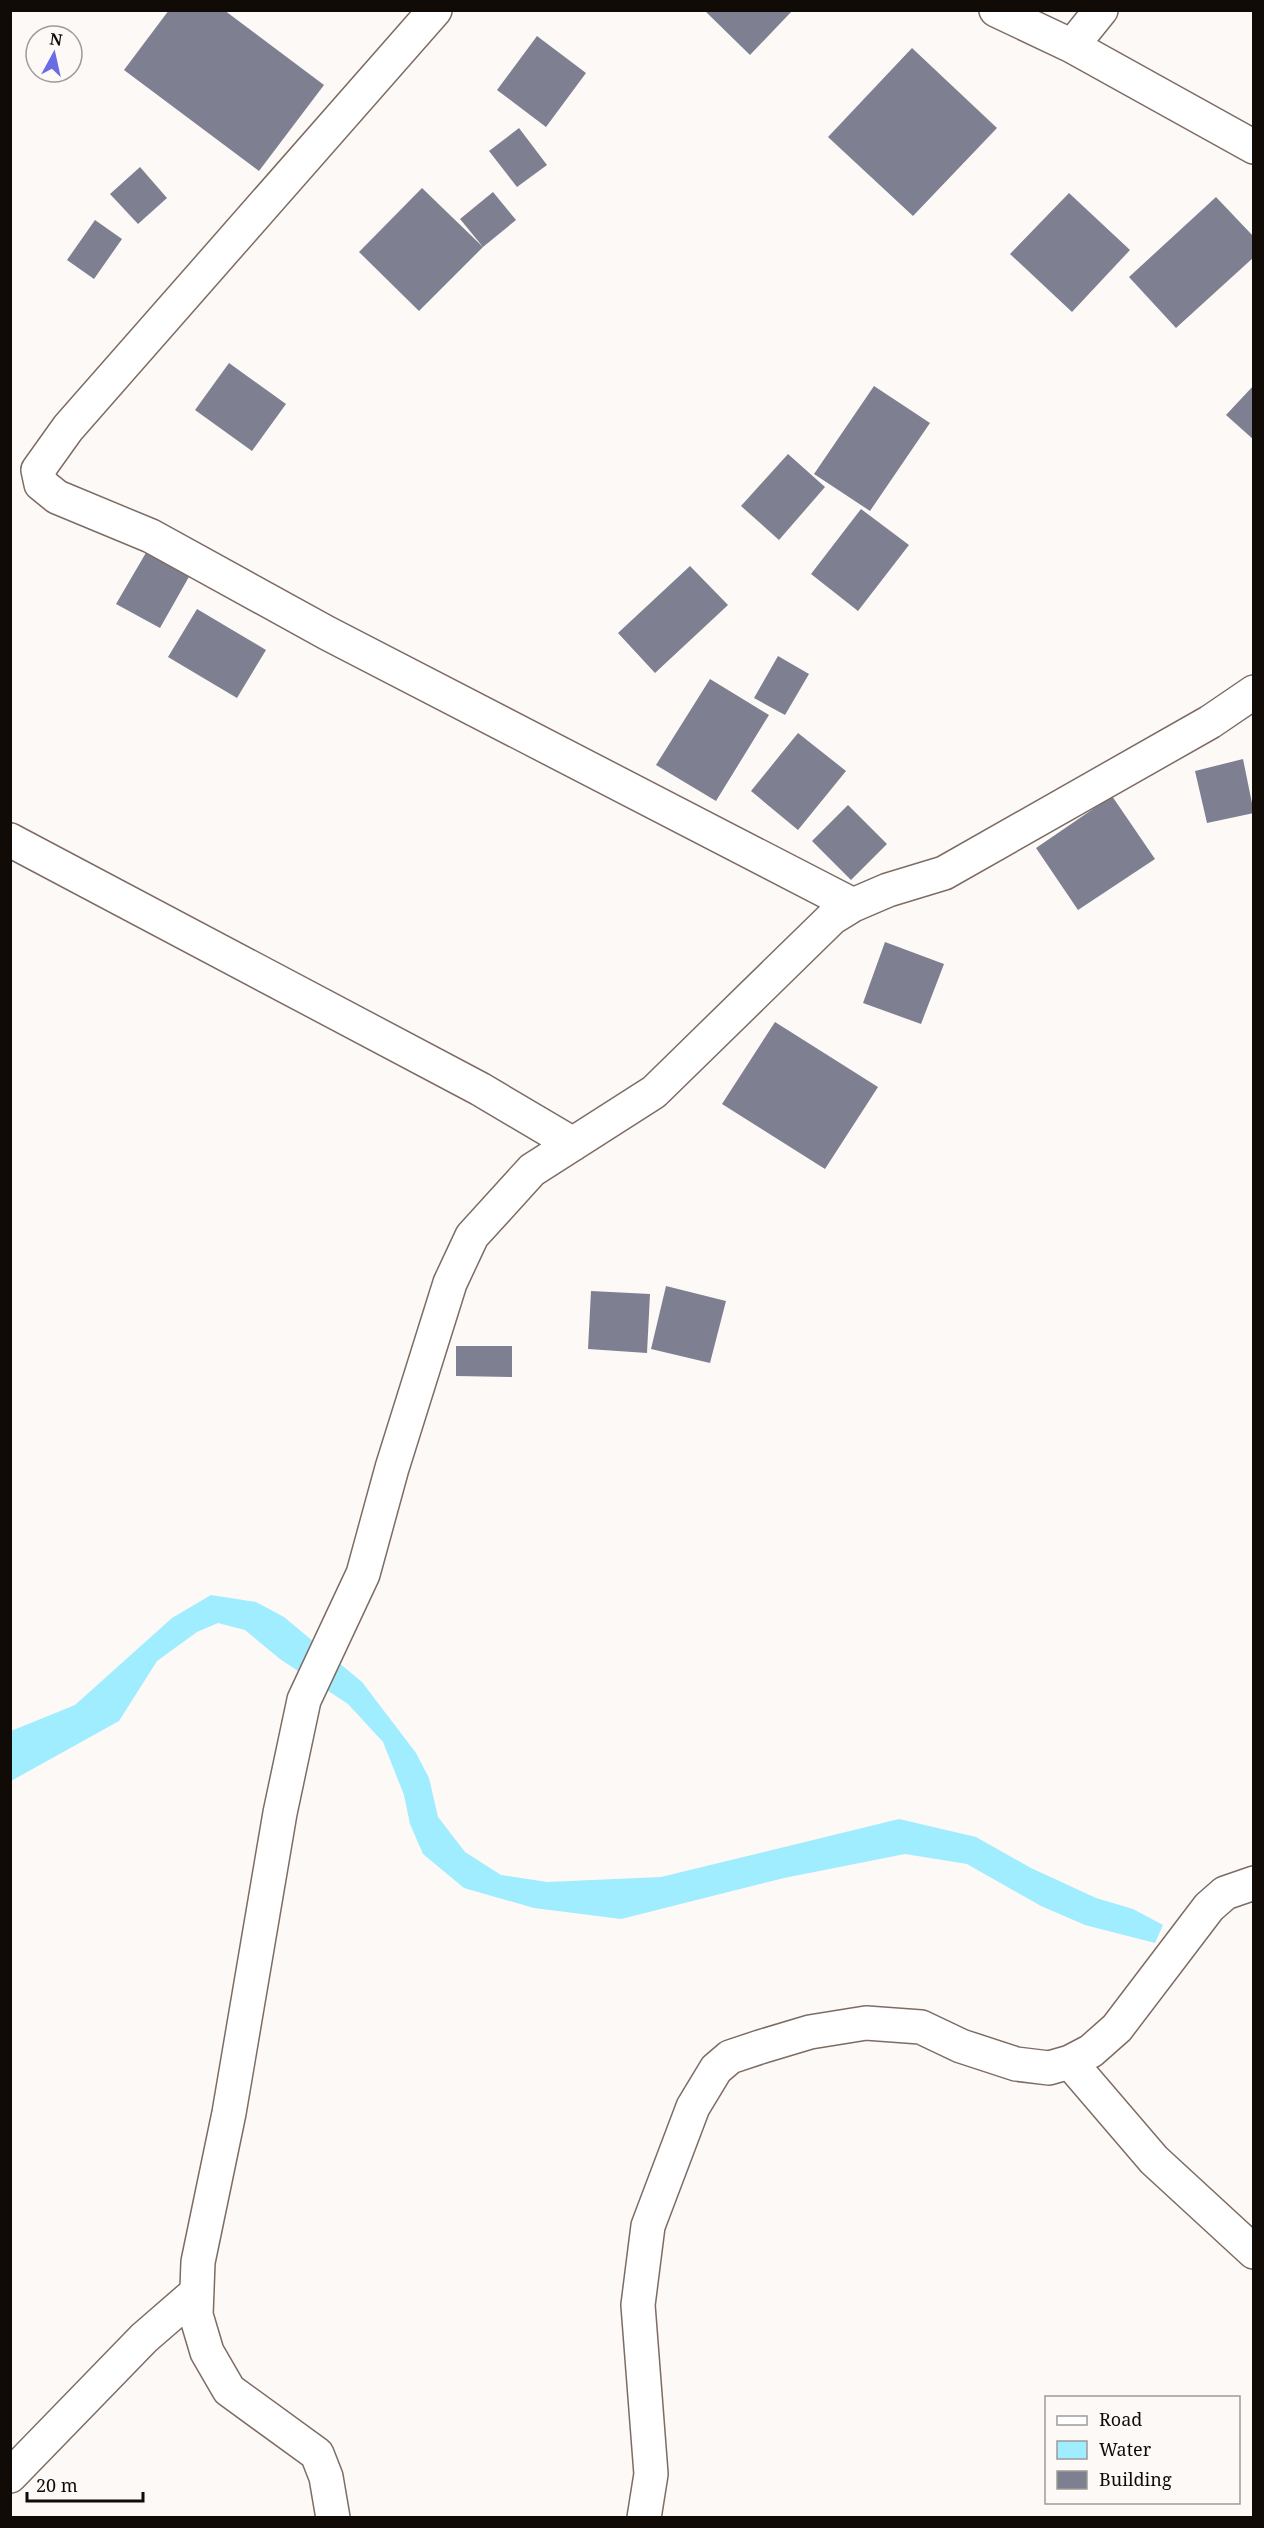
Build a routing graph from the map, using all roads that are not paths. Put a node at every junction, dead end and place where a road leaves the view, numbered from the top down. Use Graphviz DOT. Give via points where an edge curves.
graph roads {
  1 [pos="435,10"];
  2 [pos="996,10"];
  3 [pos="1101,10"];
  4 [pos="1072,46"];
  5 [pos="1254,147"];
  6 [pos="1254,692"];
  7 [pos="10,840"];
  8 [pos="853,905"];
  9 [pos="573,1144"];
  10 [pos="1254,1883"];
  11 [pos="1071,2062"];
  12 [pos="1254,2252"];
  13 [pos="197,2292"];
  14 [pos="10,2476"];
  15 [pos="333,2517"];
  16 [pos="644,2517"];
  1 -- 8 [label="street" via="68,429 38,470 40,484 57,497 151,536 327,633"];
  2 -- 4 [label="street"];
  3 -- 4 [label="street"];
  4 -- 5 [label="street"];
  6 -- 8 [label="street" via="1210,722 944,873"];
  7 -- 9 [label="street" via="480,1089"];
  8 -- 9 [label="street" via="832,918 785,961 654,1092"];
  9 -- 13 [label="street" via="532,1170 472,1236 450,1283 363,1574 304,1700 198,2262"];
  10 -- 11 [label="street" via="1225,1893 1209,1907 1117,2028"];
  11 -- 12 [label="street" via="1154,2160"];
  11 -- 16 [label="street" via="1049,2068 1016,2064 961,2046 921,2027 866,2024 810,2032 760,2047 730,2057 716,2069 693,2108 648,2226 638,2305 651,2474"];
  13 -- 14 [label="street" via="144,2338"];
  13 -- 15 [label="street" via="196,2315 212,2362 229,2390 317,2454 326,2477"];
}
